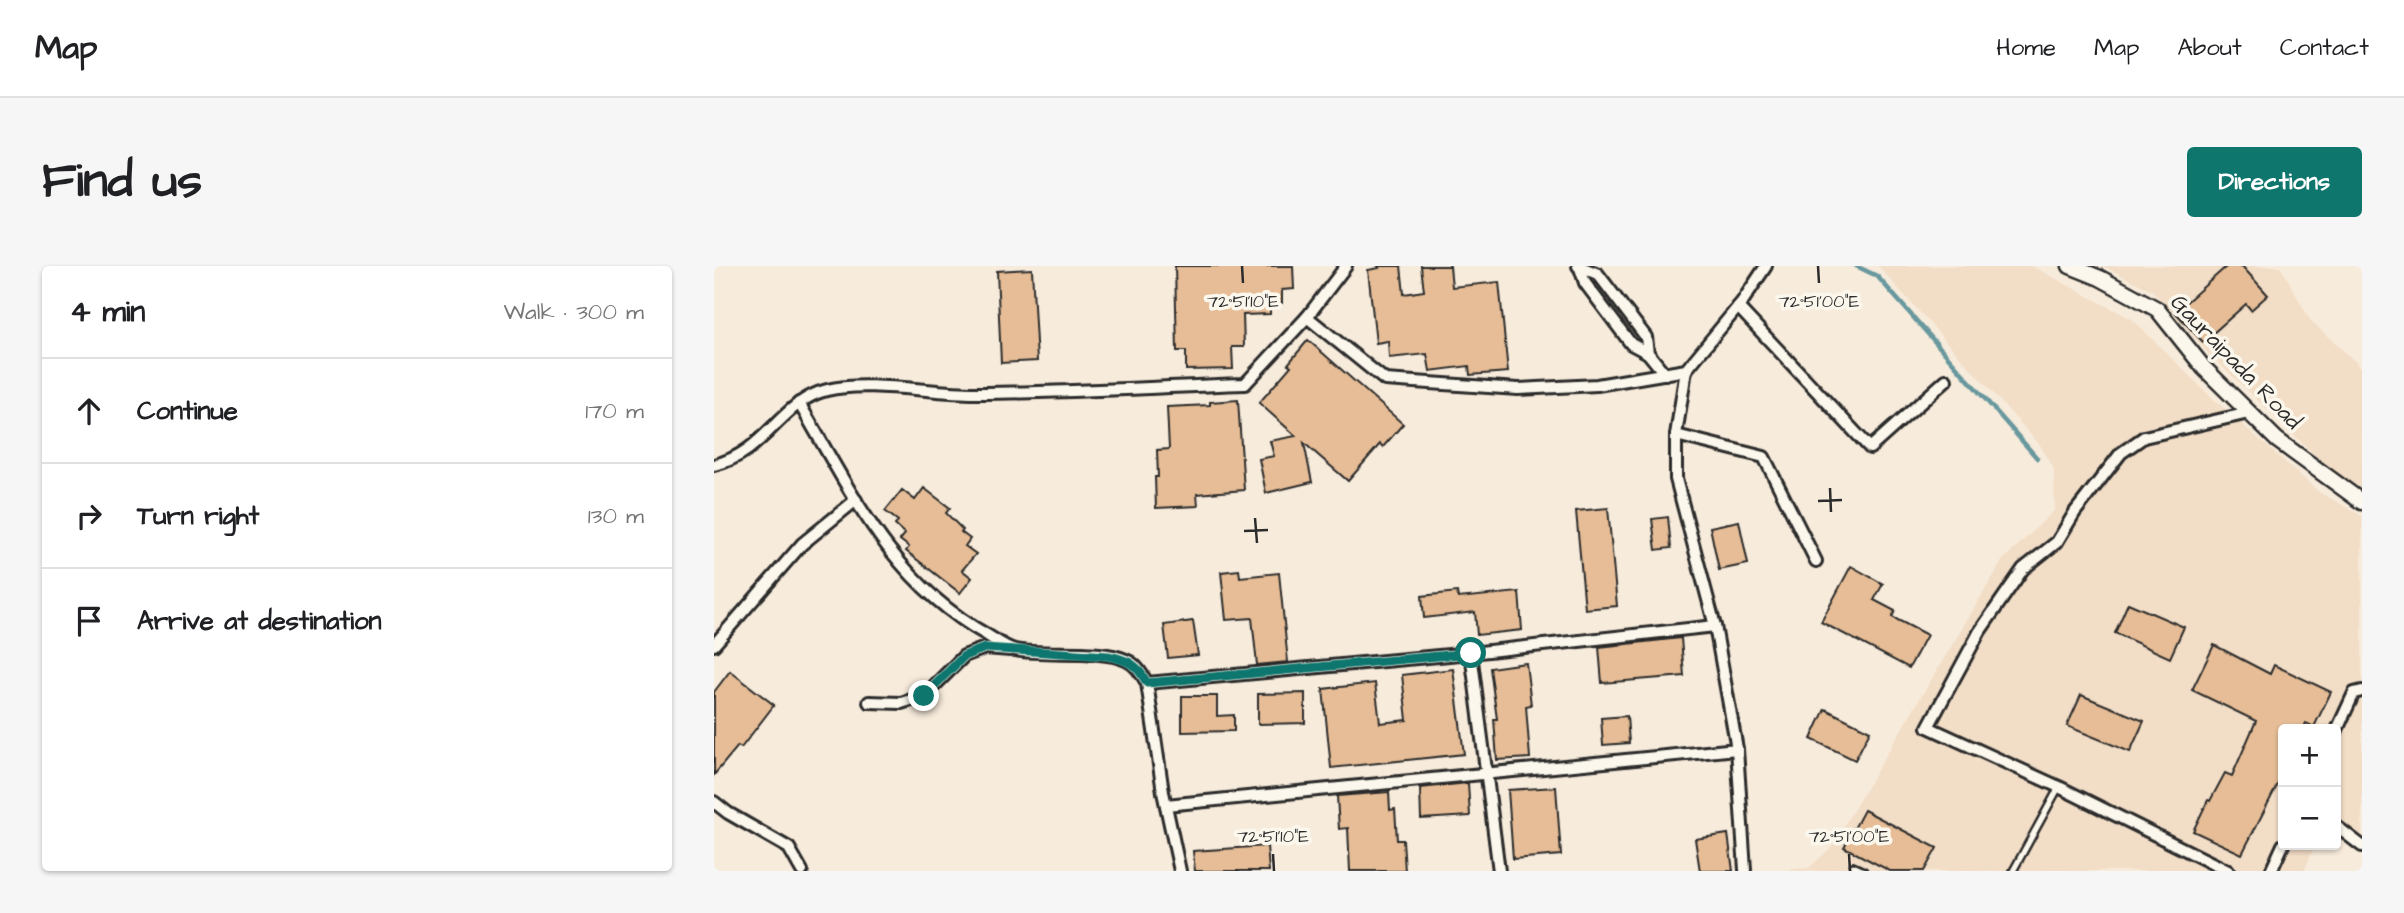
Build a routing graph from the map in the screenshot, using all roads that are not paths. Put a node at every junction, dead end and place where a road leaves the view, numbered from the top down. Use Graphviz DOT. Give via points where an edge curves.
graph roads {
  1 [pos="1346,266"];
  2 [pos="1766,266"];
  3 [pos="2070,266"];
  4 [pos="1579,267"];
  5 [pos="1738,307"];
  6 [pos="1307,317"];
  7 [pos="1648,353"];
  8 [pos="1686,370"];
  9 [pos="1665,374"];
  10 [pos="1946,380"];
  11 [pos="799,403"];
  12 [pos="2249,413"];
  13 [pos="1676,435"];
  14 [pos="714,465"];
  15 [pos="856,500"];
  16 [pos="2362,502"];
  17 [pos="1816,561"];
  18 [pos="1715,626"];
  19 [pos="714,645"];
  20 [pos="1013,650"];
  21 [pos="1471,653"];
  22 [pos="1147,683"];
  23 [pos="2362,691"];
  24 [pos="869,702"];
  25 [pos="2340,724"];
  26 [pos="1737,749"];
  27 [pos="1487,775"];
  28 [pos="2059,787"];
  29 [pos="714,802"];
  30 [pos="1166,805"];
  31 [pos="2341,830"];
  32 [pos="2362,846"];
  33 [pos="2281,850"];
  34 [pos="1853,866"];
  35 [pos="1745,870"];
  36 [pos="802,871"];
  37 [pos="1180,871"];
  38 [pos="1499,871"];
  39 [pos="1864,871"];
  40 [pos="2013,871"];
  41 [pos="2228,871"];
  42 [pos="2271,871"];
  1 -- 6 [label="street"];
  2 -- 5 [label="street"];
  3 -- 12 [label="street, Gauraipada Road" via="2157,309 2204,368"];
  4 -- 7 [label="street" via="1585,283 1630,344"];
  4 -- 7 [label="street" via="1598,274 1646,337"];
  5 -- 8 [label="street"];
  5 -- 10 [label="street" via="1870,448"];
  6 -- 9 [label="street" via="1385,380 1518,389 1597,385"];
  6 -- 11 [label="street" via="1245,384 974,393 845,387"];
  7 -- 9 [label="street"];
  8 -- 9 [label="street"];
  8 -- 13 [label="street"];
  11 -- 14 [label="street" via="754,447"];
  11 -- 15 [label="street"];
  12 -- 16 [label="street, Gauraipada Road" via="2277,440"];
  12 -- 28 [label="street" via="2144,437 2121,453 2057,542 2023,569 1980,631 1928,727"];
  13 -- 17 [label="street" via="1764,457"];
  13 -- 18 [label="street" via="1676,479"];
  15 -- 19 [label="street" via="802,544"];
  15 -- 20 [label="street" via="878,537 920,586 957,618"];
  18 -- 21 [label="street"];
  18 -- 26 [label="street"];
  20 -- 22 [label="street" via="1127,660"];
  20 -- 24 [label="street" via="985,648 964,656 924,696 901,703"];
  21 -- 22 [label="street"];
  21 -- 27 [label="street"];
  22 -- 30 [label="street"];
  23 -- 25 [label="street" via="2354,693"];
  26 -- 27 [label="street"];
  26 -- 35 [label="street"];
  27 -- 30 [label="street"];
  27 -- 38 [label="street"];
  28 -- 40 [label="lane"];
  28 -- 41 [label="street"];
  29 -- 36 [label="street" via="789,848"];
  30 -- 37 [label="street"];
  31 -- 32 [label="street"];
  33 -- 42 [label="street"];
  34 -- 39 [label="lane"];
}
